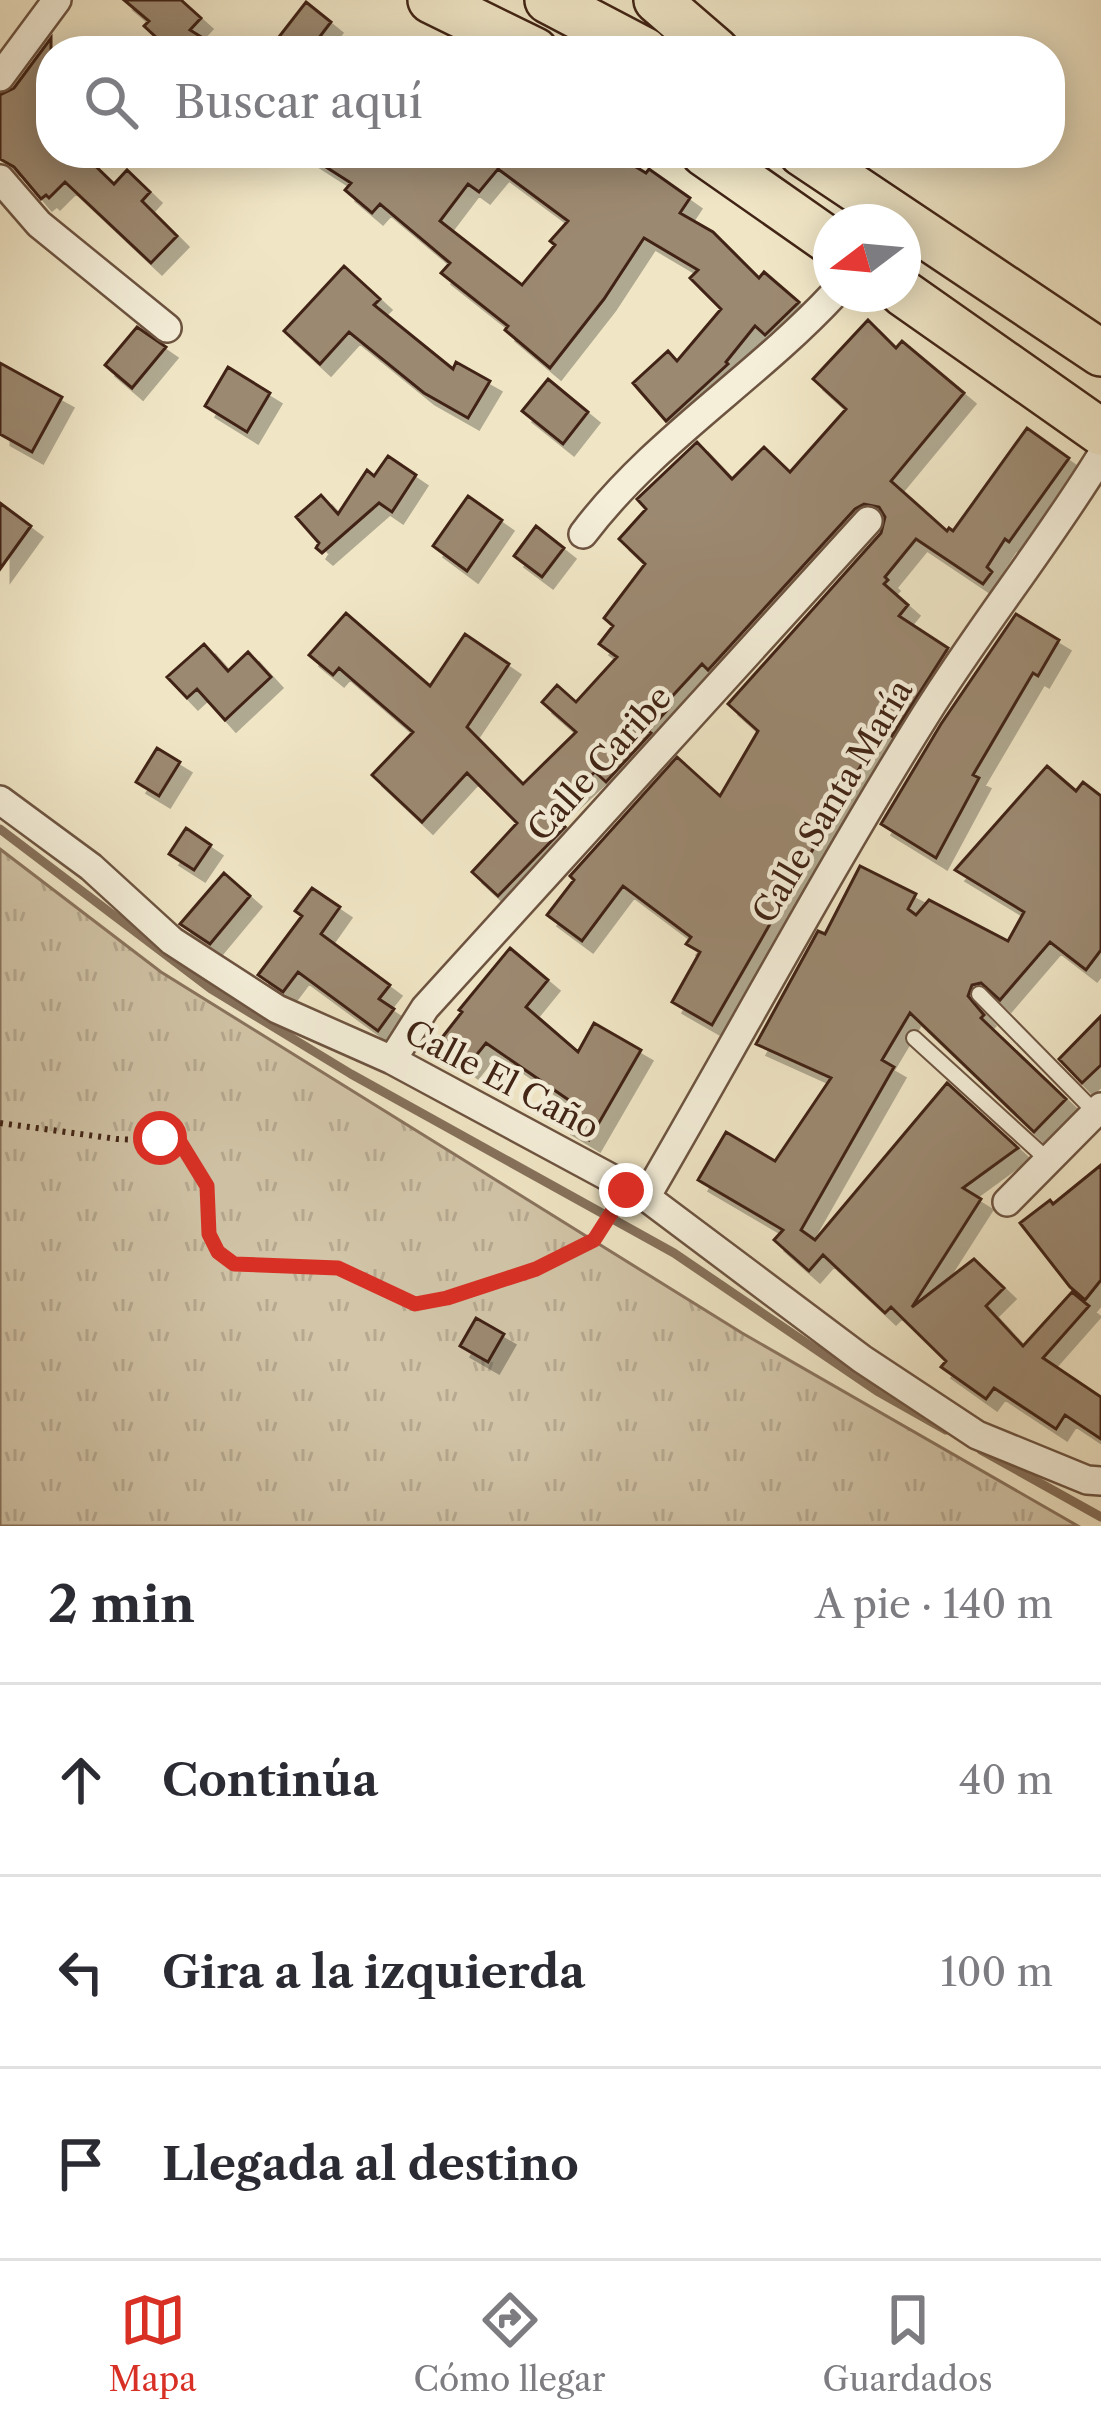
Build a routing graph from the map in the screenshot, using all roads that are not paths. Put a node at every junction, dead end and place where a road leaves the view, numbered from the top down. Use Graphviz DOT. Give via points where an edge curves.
graph roads {
  1 [pos="57,0"];
  2 [pos="431,0"];
  3 [pos="548,0"];
  4 [pos="657,0"];
  5 [pos="504,36"];
  6 [pos="616,36"];
  7 [pos="699,36"];
  8 [pos="0,76"];
  9 [pos="725,168"];
  10 [pos="828,168"];
  11 [pos="0,179"];
  12 [pos="813,229"];
  13 [pos="921,306"];
  14 [pos="817,312"];
  15 [pos="167,328"];
  16 [pos="1101,353"];
  17 [pos="1101,431"];
  18 [pos="1101,456"];
  19 [pos="868,521"];
  20 [pos="583,534"];
  21 [pos="0,800"];
  22 [pos="980,994"];
  23 [pos="914,1038"];
  24 [pos="392,1060"];
  25 [pos="1098,1110"];
  26 [pos="1048,1161"];
  27 [pos="646,1197"];
  28 [pos="1007,1202"];
  29 [pos="1101,1481"];
  1 -- 8 [label="street"];
  2 -- 5 [label="main road"];
  3 -- 6 [label="main road"];
  4 -- 7 [label="main road"];
  9 -- 12 [label="main road"];
  10 -- 16 [label="main road"];
  11 -- 15 [label="street" via="39,224"];
  13 -- 17 [label="main road"];
  14 -- 20 [label="street" via="615,493"];
  18 -- 27 [label="street, Calle Santa María" via="927,712"];
  19 -- 24 [label="street, Calle Caribe" via="425,1008"];
  21 -- 24 [label="street, Calle El Caño" via="207,964 277,1009"];
  22 -- 25 [label="lane"];
  23 -- 26 [label="lane"];
  24 -- 27 [label="street, Calle El Caño"];
  25 -- 26 [label="street"];
  26 -- 28 [label="street"];
  27 -- 29 [label="street, Calle El Caño" via="977,1436"];
}
